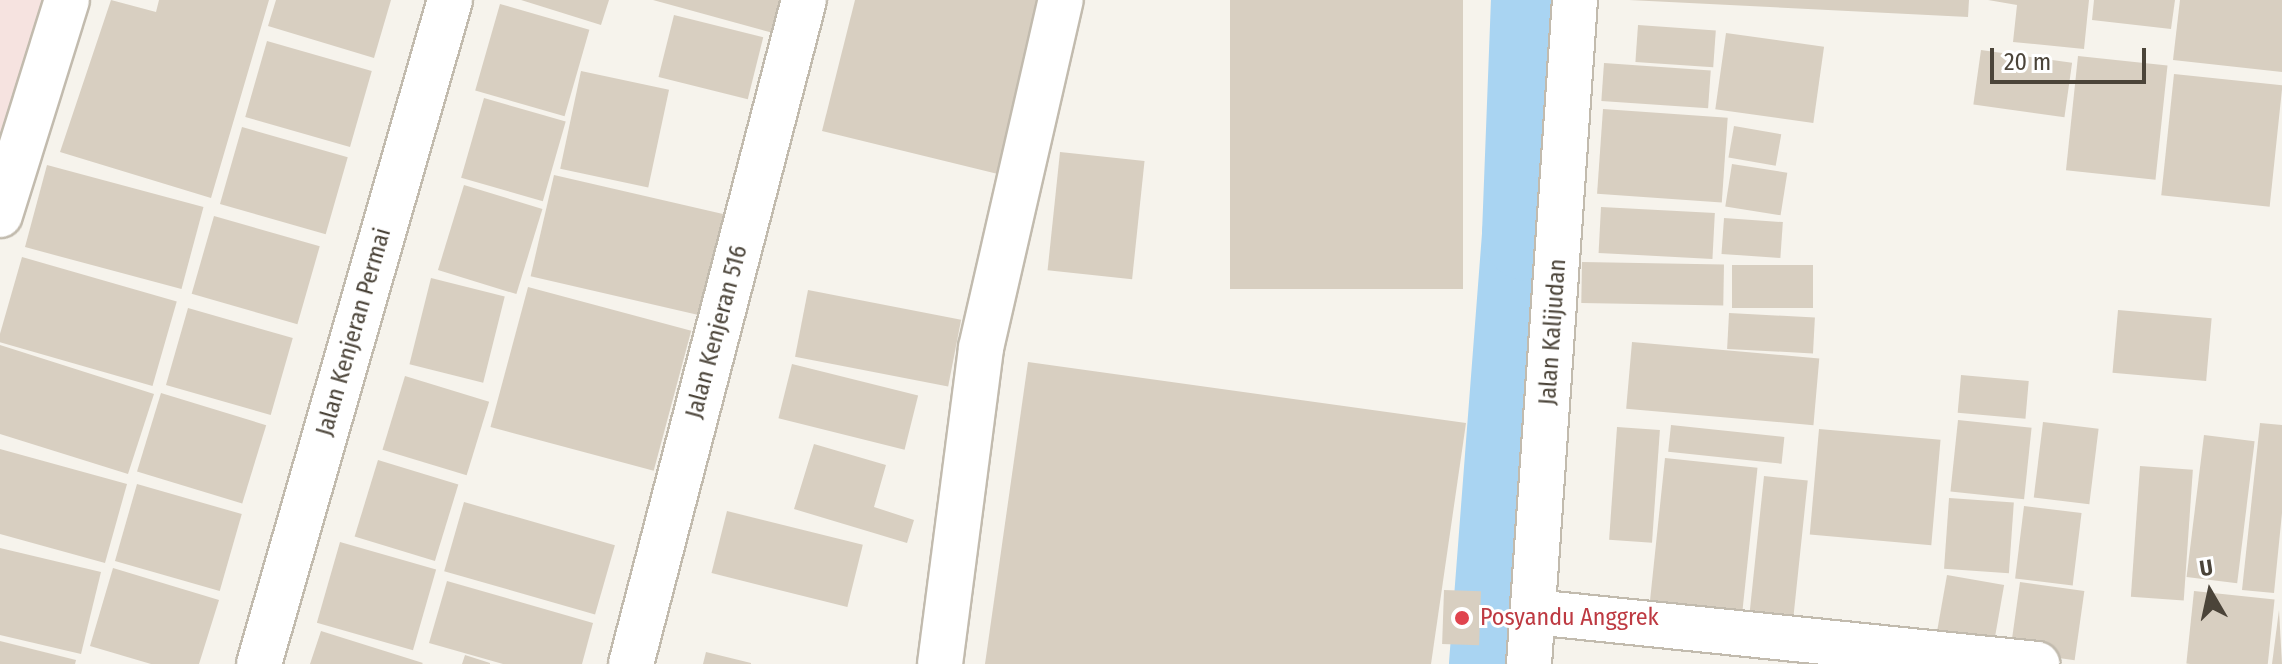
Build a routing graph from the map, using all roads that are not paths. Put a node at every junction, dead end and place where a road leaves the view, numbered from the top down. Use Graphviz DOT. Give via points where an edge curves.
graph roads {
  1 [pos="67,0"];
  2 [pos="450,0"];
  3 [pos="804,0"];
  4 [pos="1061,0"];
  5 [pos="1575,0"];
  6 [pos="0,215"];
  7 [pos="1534,612"];
  8 [pos="259,664"];
  9 [pos="631,664"];
  10 [pos="940,664"];
  11 [pos="1529,664"];
  12 [pos="2037,664"];
  1 -- 6 [label="street"];
  2 -- 8 [label="street, Jalan Kenjeran Permai"];
  3 -- 9 [label="street, Jalan Kenjeran 516"];
  4 -- 10 [label="street" via="981,348"];
  5 -- 7 [label="street, Jalan Kalijudan"];
  7 -- 11 [label="street, Jalan Kalijudan"];
  7 -- 12 [label="street"];
}
